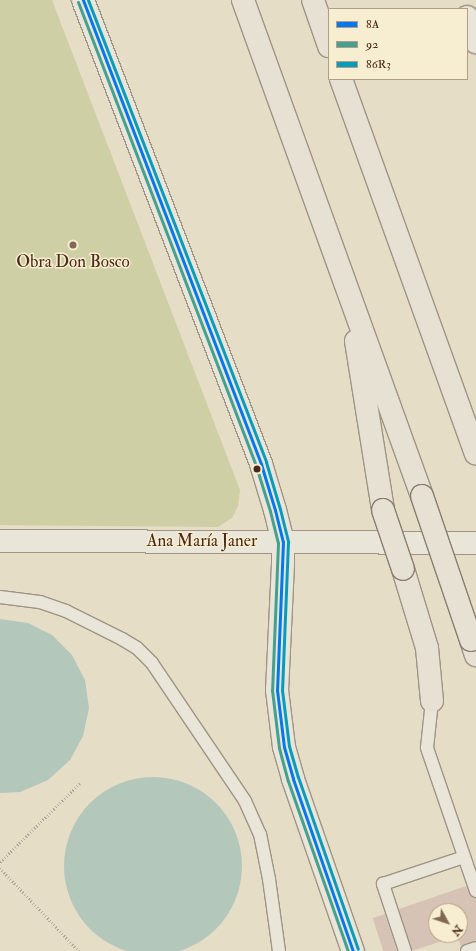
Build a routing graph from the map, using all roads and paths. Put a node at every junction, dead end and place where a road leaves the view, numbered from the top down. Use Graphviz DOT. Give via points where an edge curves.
graph roads {
  1 [pos="84,0"];
  2 [pos="242,0"];
  3 [pos="312,0"];
  4 [pos="468,20"];
  5 [pos="476,42"];
  6 [pos="328,43"];
  7 [pos="341,80"];
  8 [pos="347,287"];
  9 [pos="476,453"];
  10 [pos="0,541"];
  11 [pos="282,542"];
  12 [pos="476,543"];
  13 [pos="0,597"];
  14 [pos="474,648"];
  15 [pos="432,700"];
  16 [pos="80,783"];
  17 [pos="464,857"];
  18 [pos="0,862"];
  19 [pos="0,868"];
  20 [pos="476,891"];
  21 [pos="476,948"];
  22 [pos="79,951"];
  23 [pos="279,951"];
  24 [pos="354,951"];
  25 [pos="405,951"];
  26 [pos="467,951"];
  1 -- 11 [label="street" via="261,464"];
  2 -- 8 [label="highway"];
  3 -- 6 [label="highway"];
  4 -- 5 [label="street"];
  7 -- 9 [label="highway"];
  8 -- 14 [label="highway, bridge"];
  8 -- 15 [label="highway, bridge" via="384,510 427,648"];
  10 -- 11 [label="street, Ana María Janer"];
  11 -- 12 [label="street, Ana María Janer"];
  11 -- 24 [label="street" via="277,690 283,741 293,779"];
  13 -- 23 [label="lane" via="40,602 66,611 137,648 152,663 245,801 260,834"];
  15 -- 17 [label="lane" via="427,748"];
  16 -- 18 [label="path"];
  17 -- 20 [label="lane"];
  17 -- 25 [label="lane" via="383,884"];
  19 -- 22 [label="path"];
  21 -- 26 [label="lane"];
}
